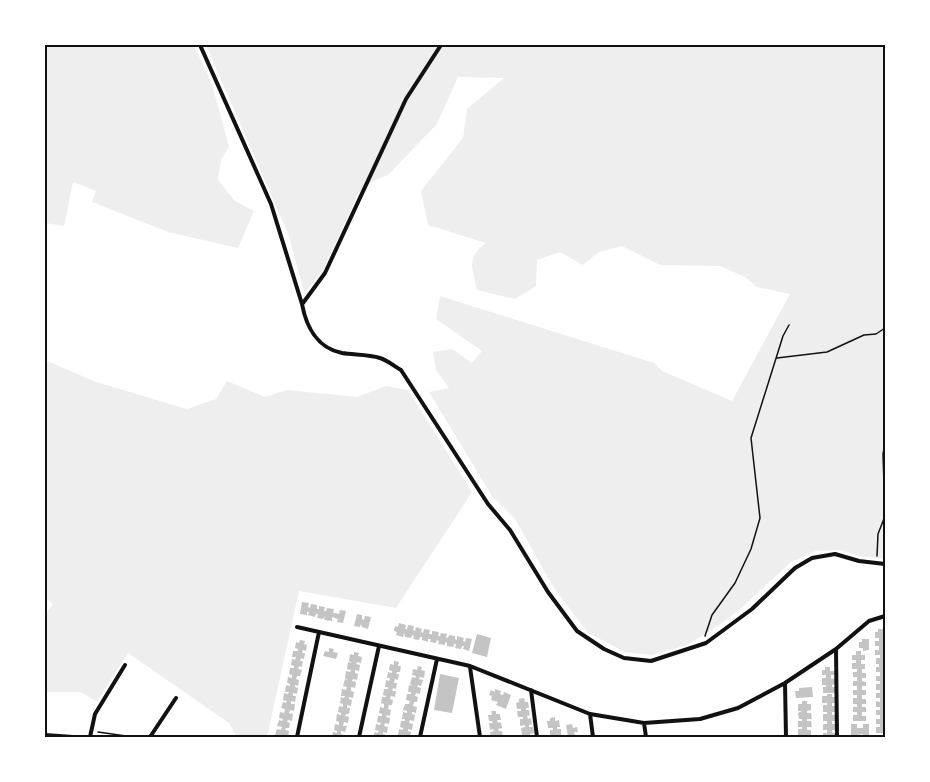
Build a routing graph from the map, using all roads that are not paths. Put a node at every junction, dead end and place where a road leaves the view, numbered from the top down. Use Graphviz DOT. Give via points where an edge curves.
graph roads {
  1 [pos="200,45"];
  2 [pos="441,45"];
  3 [pos="302,304"];
  4 [pos="885,564"];
  5 [pos="885,616"];
  6 [pos="297,627"];
  7 [pos="320,632"];
  8 [pos="379,646"];
  9 [pos="836,649"];
  10 [pos="437,659"];
  11 [pos="125,665"];
  12 [pos="470,666"];
  13 [pos="785,683"];
  14 [pos="531,690"];
  15 [pos="176,698"];
  16 [pos="590,714"];
  17 [pos="645,723"];
  18 [pos="45,735"];
  19 [pos="73,737"];
  20 [pos="90,737"];
  21 [pos="150,737"];
  22 [pos="297,737"];
  23 [pos="359,737"];
  24 [pos="420,737"];
  25 [pos="480,737"];
  26 [pos="537,737"];
  27 [pos="593,737"];
  28 [pos="646,737"];
  29 [pos="786,737"];
  30 [pos="837,737"];
  1 -- 3 [label="street" via="271,204"];
  2 -- 3 [label="street" via="406,99 325,273"];
  3 -- 4 [label="street" via="305,321 326,346 339,352 380,358 401,370 577,631 624,658 660,659 701,645 752,609 804,561 835,554"];
  5 -- 9 [label="street" via="869,621"];
  6 -- 7 [label="street"];
  7 -- 8 [label="street"];
  7 -- 22 [label="street"];
  8 -- 10 [label="street"];
  8 -- 23 [label="street"];
  9 -- 13 [label="street"];
  9 -- 30 [label="street"];
  10 -- 12 [label="street"];
  10 -- 24 [label="street"];
  11 -- 20 [label="street" via="95,714"];
  12 -- 14 [label="street"];
  12 -- 25 [label="street"];
  13 -- 17 [label="street" via="738,708 700,719"];
  13 -- 29 [label="street"];
  14 -- 16 [label="street"];
  14 -- 26 [label="street"];
  15 -- 21 [label="street"];
  16 -- 17 [label="street"];
  16 -- 27 [label="street"];
  17 -- 28 [label="street"];
  18 -- 19 [label="street"];
}
